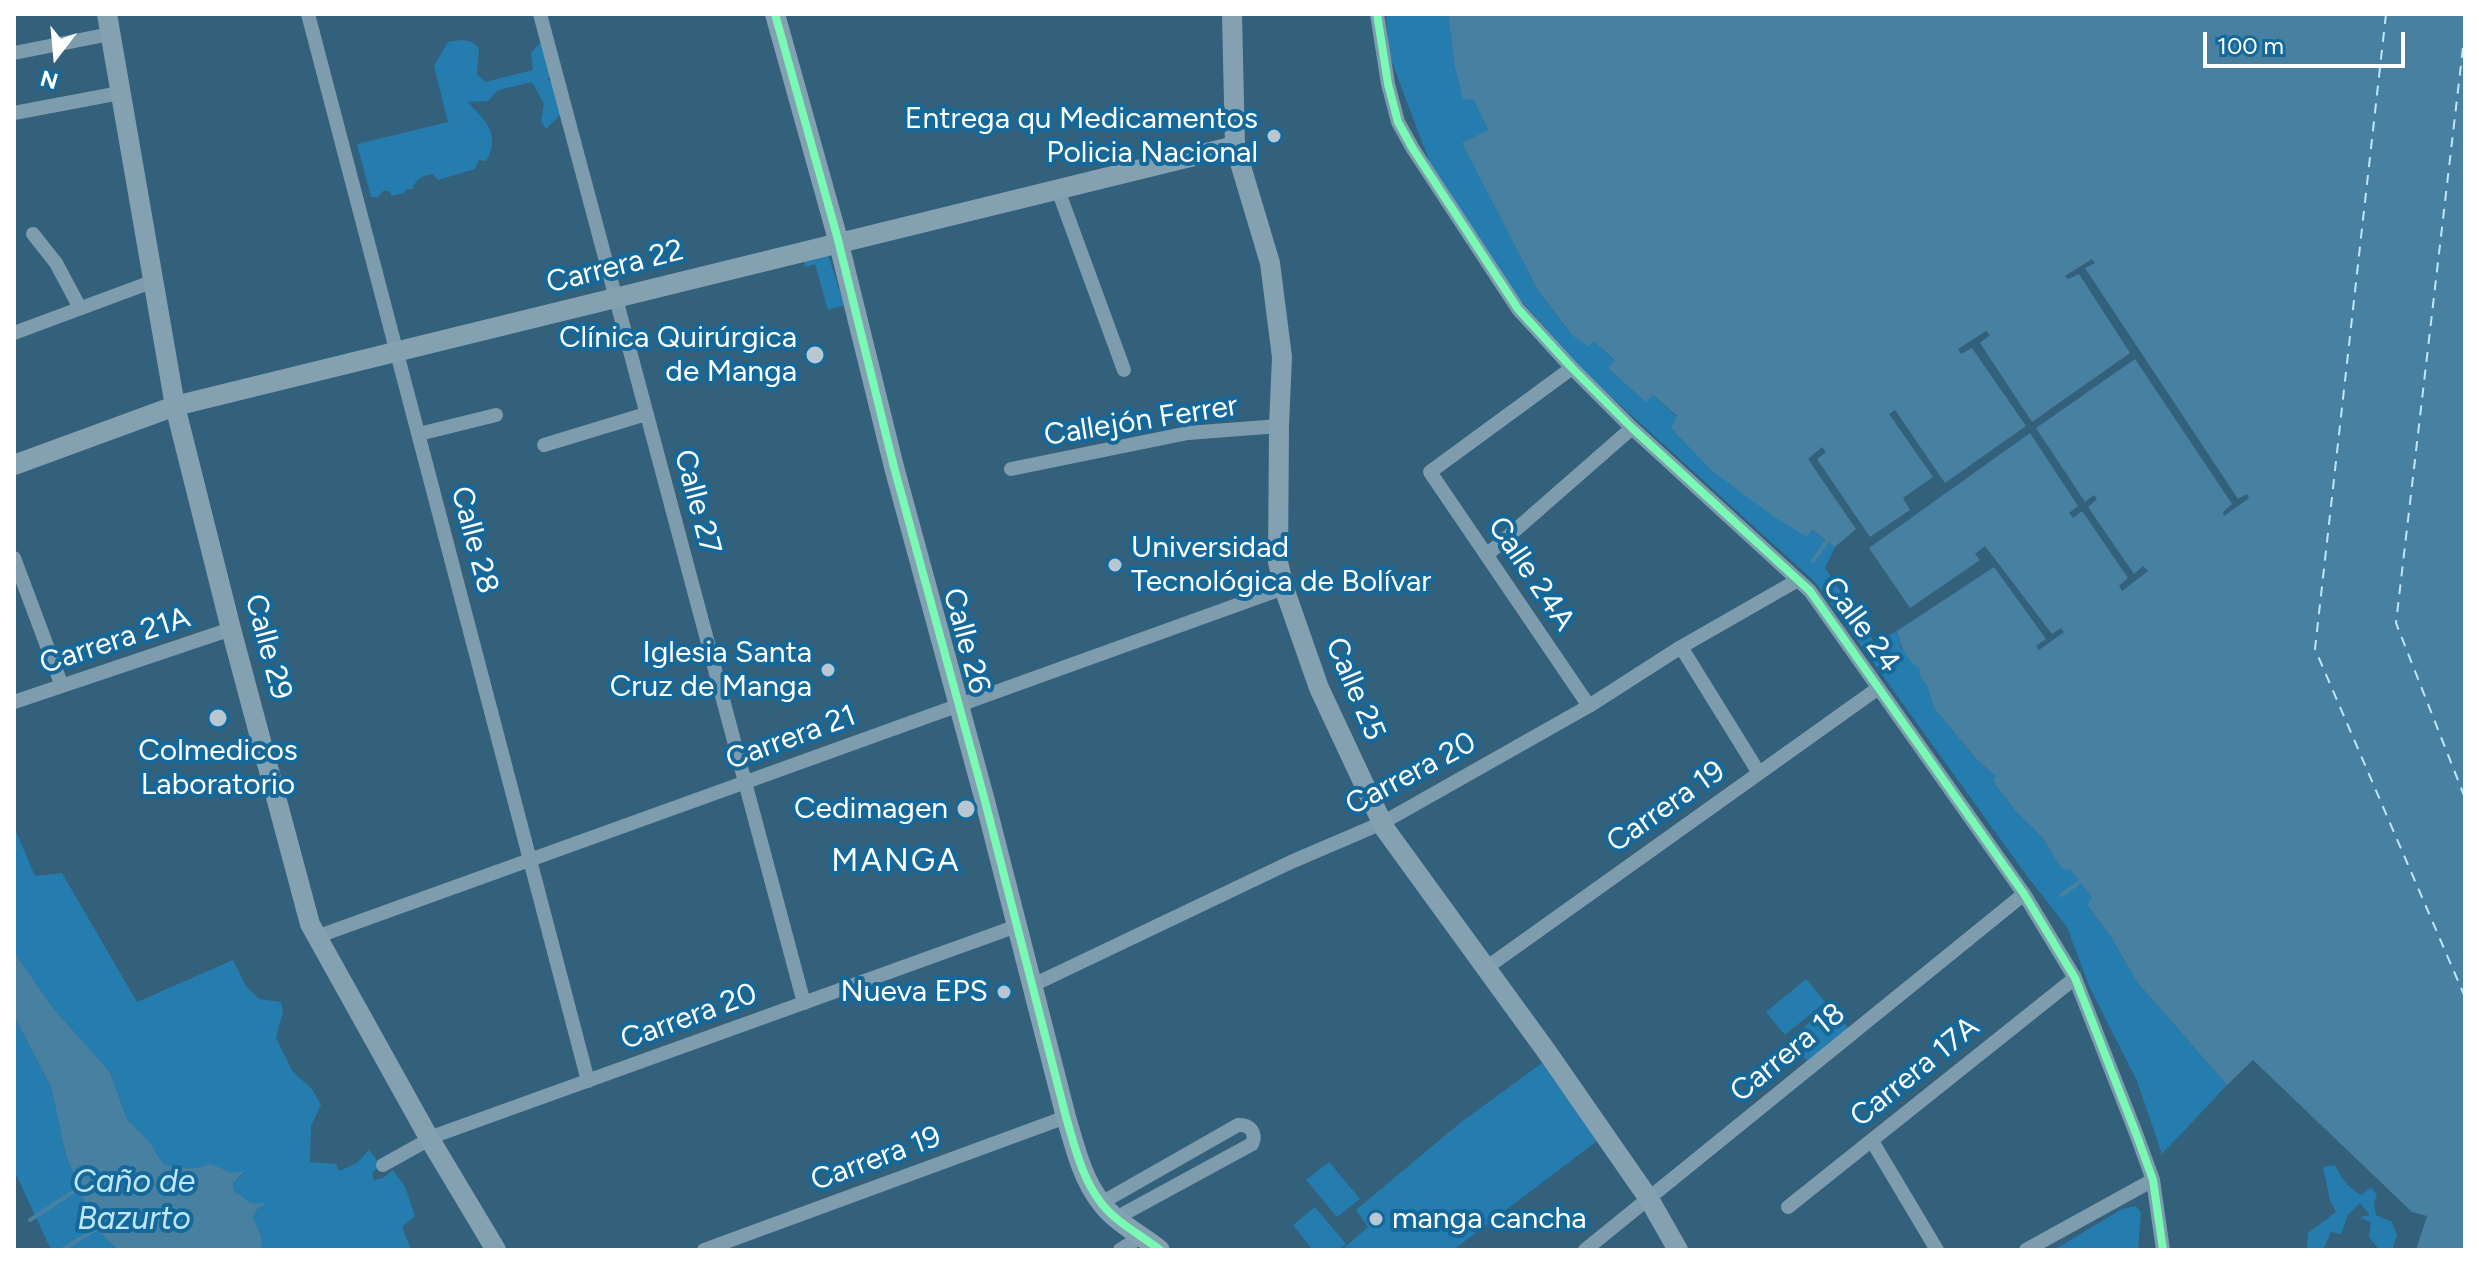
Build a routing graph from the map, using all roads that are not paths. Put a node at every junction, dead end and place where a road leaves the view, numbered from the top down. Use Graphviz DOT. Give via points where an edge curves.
graph roads {
  1 [pos="308,14"];
  2 [pos="540,14"];
  3 [pos="775,14"];
  4 [pos="1232,14"];
  5 [pos="1377,14"];
  6 [pos="109,24"];
  7 [pos="14,53"];
  8 [pos="120,93"];
  9 [pos="14,113"];
  10 [pos="1235,146"];
  11 [pos="1058,190"];
  12 [pos="33,234"];
  13 [pos="839,244"];
  14 [pos="154,281"];
  15 [pos="615,297"];
  16 [pos="80,308"];
  17 [pos="14,333"];
  18 [pos="397,351"];
  19 [pos="1572,368"];
  20 [pos="1124,370"];
  21 [pos="175,406"];
  22 [pos="646,414"];
  23 [pos="496,415"];
  24 [pos="1279,426"];
  25 [pos="1632,428"];
  26 [pos="419,434"];
  27 [pos="544,445"];
  28 [pos="14,465"];
  29 [pos="1011,469"];
  30 [pos="1488,554"];
  31 [pos="14,558"];
  32 [pos="1798,580"];
  33 [pos="1284,588"];
  34 [pos="231,629"];
  35 [pos="1681,647"];
  36 [pos="62,686"];
  37 [pos="1877,689"];
  38 [pos="14,702"];
  39 [pos="958,705"];
  40 [pos="1589,706"];
  41 [pos="1759,773"];
  42 [pos="744,782"];
  43 [pos="1382,823"];
  44 [pos="531,859"];
  45 [pos="2024,894"];
  46 [pos="1017,926"];
  47 [pos="316,937"];
  48 [pos="1486,968"];
  49 [pos="2075,978"];
  50 [pos="1033,985"];
  51 [pos="804,1003"];
  52 [pos="588,1081"];
  53 [pos="1066,1117"];
  54 [pos="429,1138"];
  55 [pos="1872,1141"];
  56 [pos="383,1165"];
  57 [pos="2153,1180"];
  58 [pos="1649,1199"];
  59 [pos="1101,1203"];
  60 [pos="1788,1207"];
  61 [pos="1116,1218"];
  62 [pos="1142,1236"];
  63 [pos="496,1250"];
  64 [pos="704,1250"];
  65 [pos="1120,1250"];
  66 [pos="1160,1250"];
  67 [pos="1585,1250"];
  68 [pos="1678,1250"];
  69 [pos="1937,1250"];
  70 [pos="2026,1250"];
  71 [pos="2163,1250"];
  1 -- 18 [label="street, Calle 28"];
  2 -- 15 [label="street, Calle 27"];
  3 -- 13 [label="main road, Calle 26"];
  4 -- 10 [label="main road, Calle 25"];
  5 -- 19 [label="street, Calle 24" via="1388,84 1405,135 1518,309"];
  6 -- 7 [label="street"];
  6 -- 8 [label="main road, Calle 29"];
  8 -- 9 [label="street"];
  8 -- 14 [label="main road, Calle 29"];
  10 -- 11 [label="main road, Carrera 22"];
  10 -- 24 [label="main road, Calle 25" via="1270,263 1282,357"];
  11 -- 13 [label="main road, Carrera 22"];
  11 -- 20 [label="street"];
  12 -- 16 [label="street"];
  13 -- 15 [label="main road, Carrera 22"];
  13 -- 39 [label="main road, Calle 26"];
  14 -- 16 [label="street"];
  14 -- 21 [label="main road, Calle 29"];
  15 -- 18 [label="main road, Carrera 22"];
  15 -- 22 [label="street, Calle 27"];
  16 -- 17 [label="street"];
  18 -- 21 [label="main road, Carrera 22"];
  18 -- 26 [label="street, Calle 28"];
  19 -- 25 [label="street, Calle 24"];
  19 -- 30 [label="street, Calle 24A" via="1430,472"];
  21 -- 28 [label="main road, Carrera 22"];
  21 -- 34 [label="main road, Calle 29"];
  22 -- 27 [label="street"];
  22 -- 42 [label="street, Calle 27"];
  23 -- 26 [label="street"];
  24 -- 29 [label="street, Callejón Ferrer" via="1188,433"];
  24 -- 33 [label="main road, Calle 25" via="1278,562"];
  25 -- 30 [label="street"];
  25 -- 32 [label="street, Calle 24"];
  26 -- 44 [label="street, Calle 28"];
  30 -- 40 [label="street, Calle 24A"];
  31 -- 36 [label="street"];
  32 -- 35 [label="street, Carrera 20"];
  32 -- 37 [label="street, Calle 24"];
  33 -- 39 [label="street, Carrera 21"];
  33 -- 43 [label="main road, Calle 25" via="1319,688"];
  34 -- 36 [label="street, Carrera 21A"];
  34 -- 47 [label="main road, Calle 29"];
  35 -- 40 [label="street, Carrera 20"];
  35 -- 41 [label="street"];
  36 -- 38 [label="street, Carrera 21A"];
  37 -- 41 [label="street, Carrera 19"];
  37 -- 45 [label="street, Calle 24"];
  39 -- 42 [label="street, Carrera 21"];
  39 -- 46 [label="main road, Calle 26"];
  40 -- 43 [label="street, Carrera 20"];
  41 -- 48 [label="street, Carrera 19"];
  42 -- 44 [label="street, Carrera 21"];
  42 -- 51 [label="street, Calle 27"];
  43 -- 48 [label="main road, Calle 25"];
  43 -- 50 [label="street, Carrera 20"];
  44 -- 47 [label="street, Carrera 21"];
  44 -- 52 [label="street, Calle 28"];
  45 -- 49 [label="street, Calle 24"];
  45 -- 58 [label="street, Carrera 18"];
  46 -- 50 [label="main road, Calle 26"];
  46 -- 51 [label="street, Carrera 20"];
  47 -- 54 [label="main road, Calle 29"];
  48 -- 58 [label="main road, Calle 25"];
  49 -- 55 [label="street, Carrera 17A"];
  49 -- 57 [label="street, Calle 24"];
  50 -- 53 [label="main road, Calle 26"];
  51 -- 52 [label="street, Carrera 20"];
  52 -- 54 [label="street, Carrera 20"];
  53 -- 59 [label="main road, Calle 26" via="1081,1167"];
  53 -- 64 [label="street, Carrera 19"];
  54 -- 56 [label="street, Carrera 20"];
  54 -- 63 [label="main road, Calle 29"];
  55 -- 60 [label="street, Carrera 17A"];
  55 -- 69 [label="street"];
  57 -- 70 [label="street"];
  57 -- 71 [label="street, Calle 24"];
  58 -- 67 [label="street, Carrera 18"];
  58 -- 68 [label="main road, Calle 25"];
  59 -- 61 [label="main road, Calle 26"];
  59 -- 61 [label="street" via="1238,1125 1252,1130 1252,1144"];
  61 -- 62 [label="main road, Calle 26"];
  62 -- 65 [label="street"];
  62 -- 66 [label="main road, Calle 26"];
}
